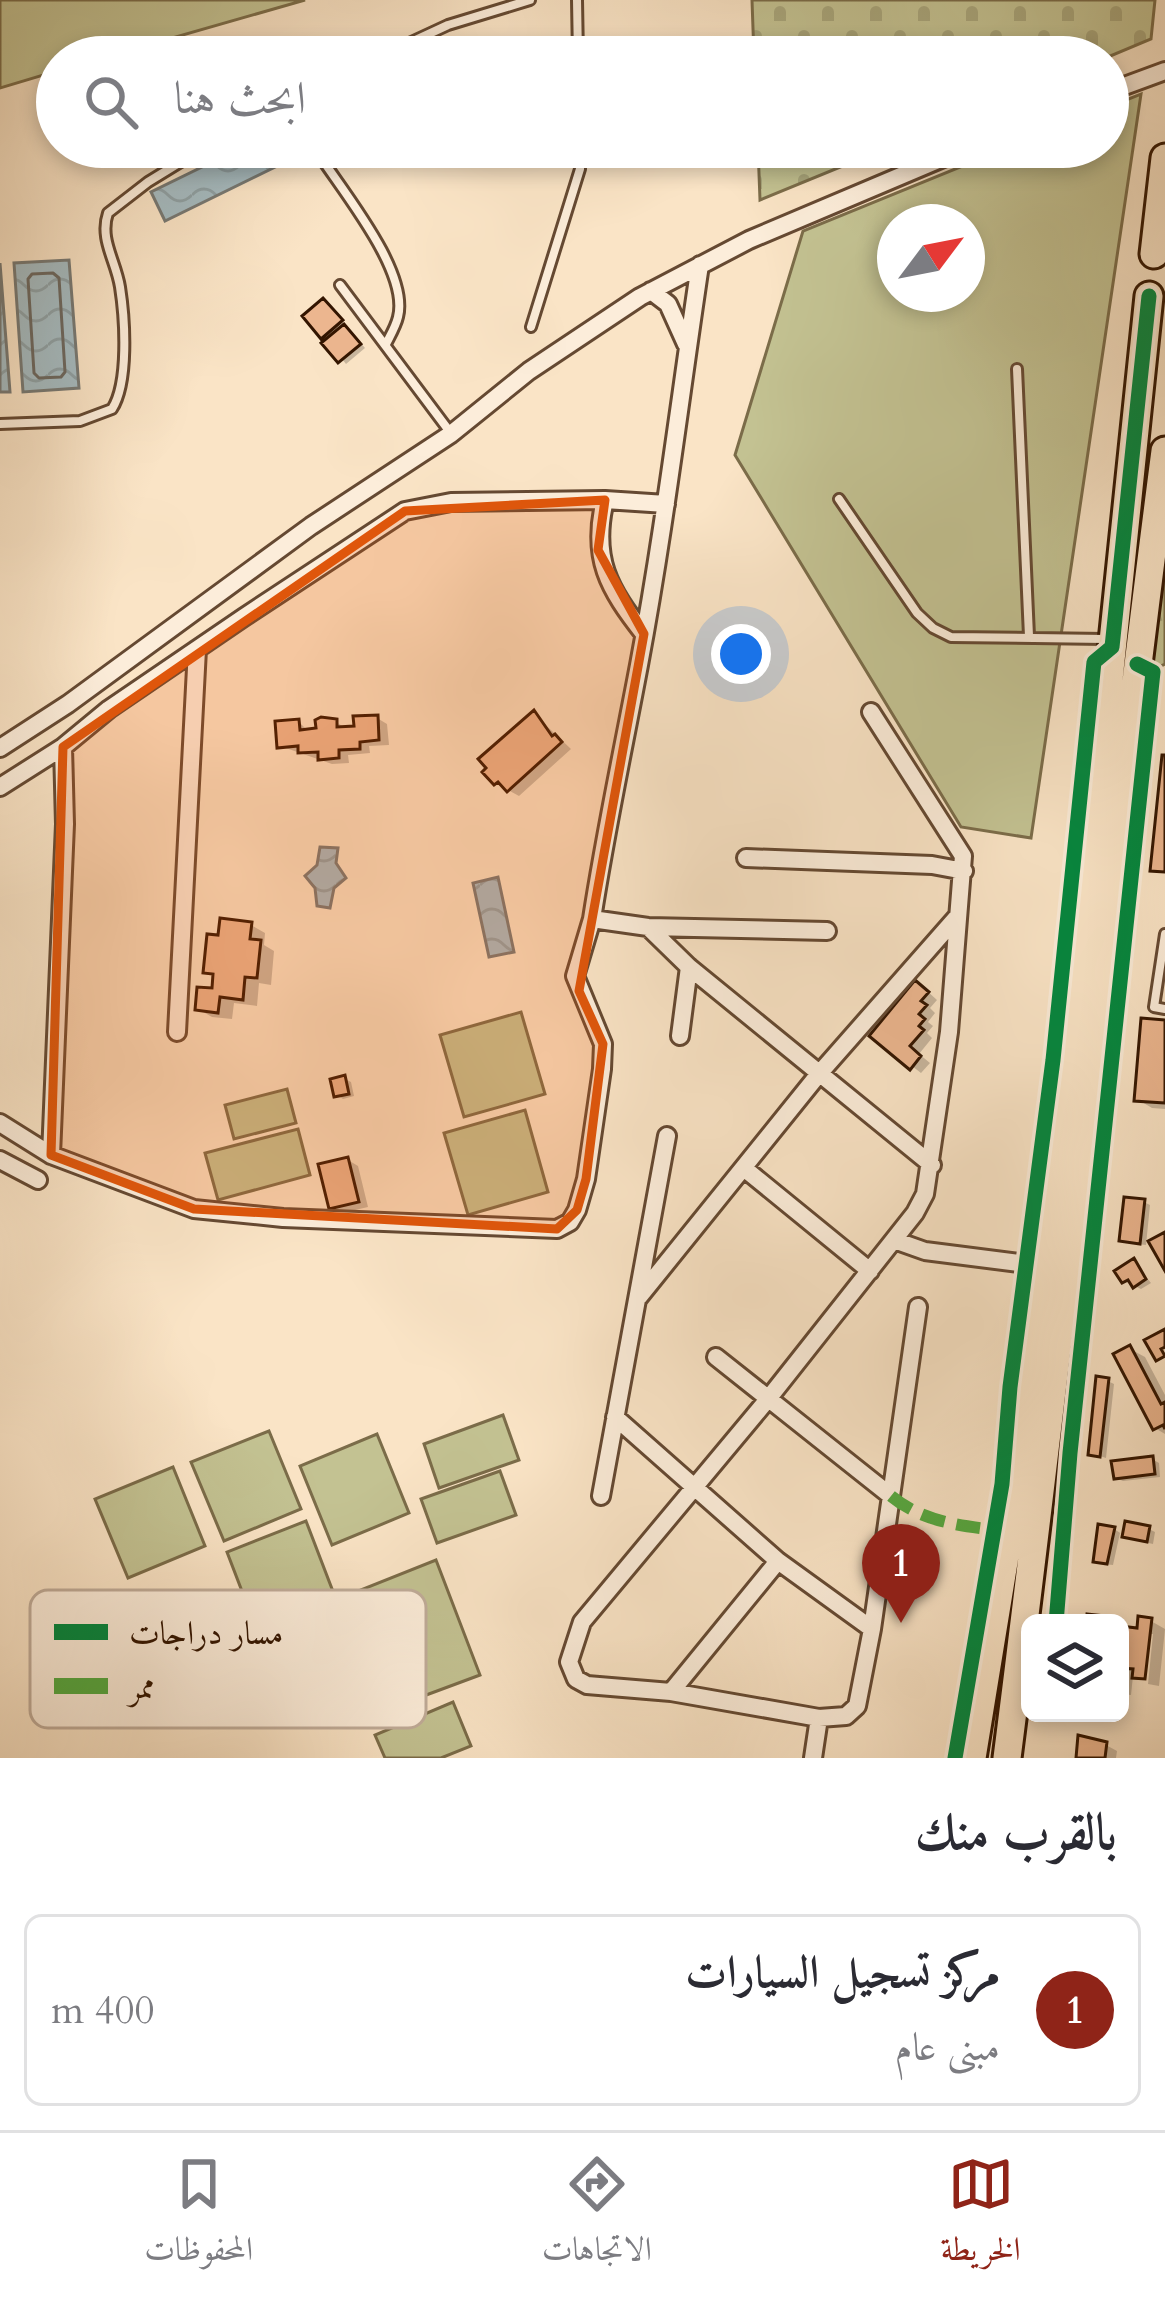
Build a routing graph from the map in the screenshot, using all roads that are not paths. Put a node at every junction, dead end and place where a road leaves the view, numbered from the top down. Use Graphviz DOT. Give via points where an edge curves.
graph roads {
  1 [pos="530,0"];
  2 [pos="577,0"];
  3 [pos="424,36"];
  4 [pos="578,36"];
  5 [pos="1165,71"];
  6 [pos="1129,84"];
  7 [pos="1165,158"];
  8 [pos="171,168"];
  9 [pos="328,168"];
  10 [pos="580,168"];
  11 [pos="919,168"];
  12 [pos="1160,253"];
  13 [pos="700,265"];
  14 [pos="340,285"];
  15 [pos="651,291"];
  16 [pos="1157,299"];
  17 [pos="531,327"];
  18 [pos="386,344"];
  19 [pos="688,347"];
  20 [pos="1017,369"];
  21 [pos="0,424"];
  22 [pos="451,434"];
  23 [pos="1165,451"];
  24 [pos="839,499"];
  25 [pos="605,500"];
  26 [pos="666,504"];
  27 [pos="644,634"];
  28 [pos="1029,636"];
  29 [pos="1112,640"];
  30 [pos="197,649"];
  31 [pos="871,712"];
  32 [pos="63,747"];
  33 [pos="0,748"];
  34 [pos="0,787"];
  35 [pos="746,858"];
  36 [pos="964,871"];
  37 [pos="957,917"];
  38 [pos="592,919"];
  39 [pos="648,927"];
  40 [pos="826,931"];
  41 [pos="1165,934"];
  42 [pos="689,967"];
  43 [pos="1165,1009"];
  44 [pos="177,1032"];
  45 [pos="680,1036"];
  46 [pos="818,1075"];
  47 [pos="0,1123"];
  48 [pos="668,1136"];
  49 [pos="51,1155"];
  50 [pos="0,1160"];
  51 [pos="932,1165"];
  52 [pos="745,1168"];
  53 [pos="38,1180"];
  54 [pos="894,1240"];
  55 [pos="1042,1266"];
  56 [pos="870,1271"];
  57 [pos="639,1297"];
  58 [pos="918,1307"];
  59 [pos="716,1357"];
  60 [pos="768,1400"];
  61 [pos="615,1417"];
  62 [pos="693,1490"];
  63 [pos="601,1496"];
  64 [pos="891,1496"];
  65 [pos="778,1562"];
  66 [pos="872,1629"];
  67 [pos="671,1692"];
  68 [pos="819,1718"];
  69 [pos="974,1745"];
  70 [pos="1013,1748"];
  71 [pos="813,1758"];
  1 -- 3 [label="lane"];
  2 -- 4 [label="lane"];
  5 -- 6 [label="street"];
  7 -- 12 [label="main road"];
  8 -- 21 [label="lane" via="108,213 123,385 112,409 80,421"];
  9 -- 18 [label="lane" via="396,284 398,317"];
  10 -- 17 [label="lane"];
  11 -- 13 [label="street"];
  12 -- 16 [label="main road" via="1141,274"];
  13 -- 15 [label="street"];
  13 -- 19 [label="street"];
  14 -- 18 [label="lane"];
  15 -- 19 [label="street" via="668,304"];
  15 -- 22 [label="street"];
  16 -- 29 [label="main road"];
  18 -- 22 [label="lane"];
  19 -- 26 [label="street"];
  20 -- 28 [label="lane"];
  22 -- 33 [label="street"];
  23 -- 70 [label="main road"];
  24 -- 28 [label="lane" via="933,628 952,637"];
  25 -- 26 [label="street"];
  25 -- 27 [label="street" via="598,550 614,592"];
  25 -- 30 [label="street" via="451,502 405,511"];
  26 -- 27 [label="street"];
  27 -- 38 [label="street"];
  28 -- 29 [label="lane"];
  29 -- 55 [label="main road"];
  30 -- 32 [label="street"];
  30 -- 44 [label="street"];
  31 -- 36 [label="street" via="958,844"];
  32 -- 34 [label="street"];
  32 -- 49 [label="street"];
  35 -- 36 [label="street"];
  36 -- 37 [label="street"];
  37 -- 46 [label="street"];
  37 -- 51 [label="street"];
  38 -- 39 [label="street"];
  38 -- 49 [label="street" via="575,976 603,1044 602,1069 586,1179 577,1210 557,1229 194,1209"];
  39 -- 40 [label="street"];
  39 -- 42 [label="street"];
  41 -- 43 [label="lane" via="1154,1007"];
  42 -- 45 [label="street"];
  42 -- 46 [label="street"];
  46 -- 51 [label="street"];
  46 -- 52 [label="street"];
  47 -- 49 [label="street"];
  48 -- 57 [label="street"];
  50 -- 53 [label="street"];
  51 -- 54 [label="street" via="925,1194"];
  52 -- 56 [label="street"];
  52 -- 57 [label="street"];
  54 -- 55 [label="street"];
  54 -- 56 [label="street"];
  55 -- 69 [label="main road"];
  56 -- 60 [label="street"];
  57 -- 61 [label="street"];
  58 -- 64 [label="street"];
  59 -- 60 [label="street"];
  60 -- 62 [label="street"];
  60 -- 64 [label="street"];
  61 -- 62 [label="street"];
  61 -- 63 [label="street"];
  62 -- 65 [label="street"];
  62 -- 67 [label="street" via="582,1622 569,1662 586,1685"];
  64 -- 66 [label="street"];
  65 -- 66 [label="street"];
  65 -- 67 [label="street"];
  66 -- 68 [label="street" via="857,1706 846,1716"];
  67 -- 68 [label="street"];
  68 -- 71 [label="street"];
  69 -- 70 [label="lane"];
}
